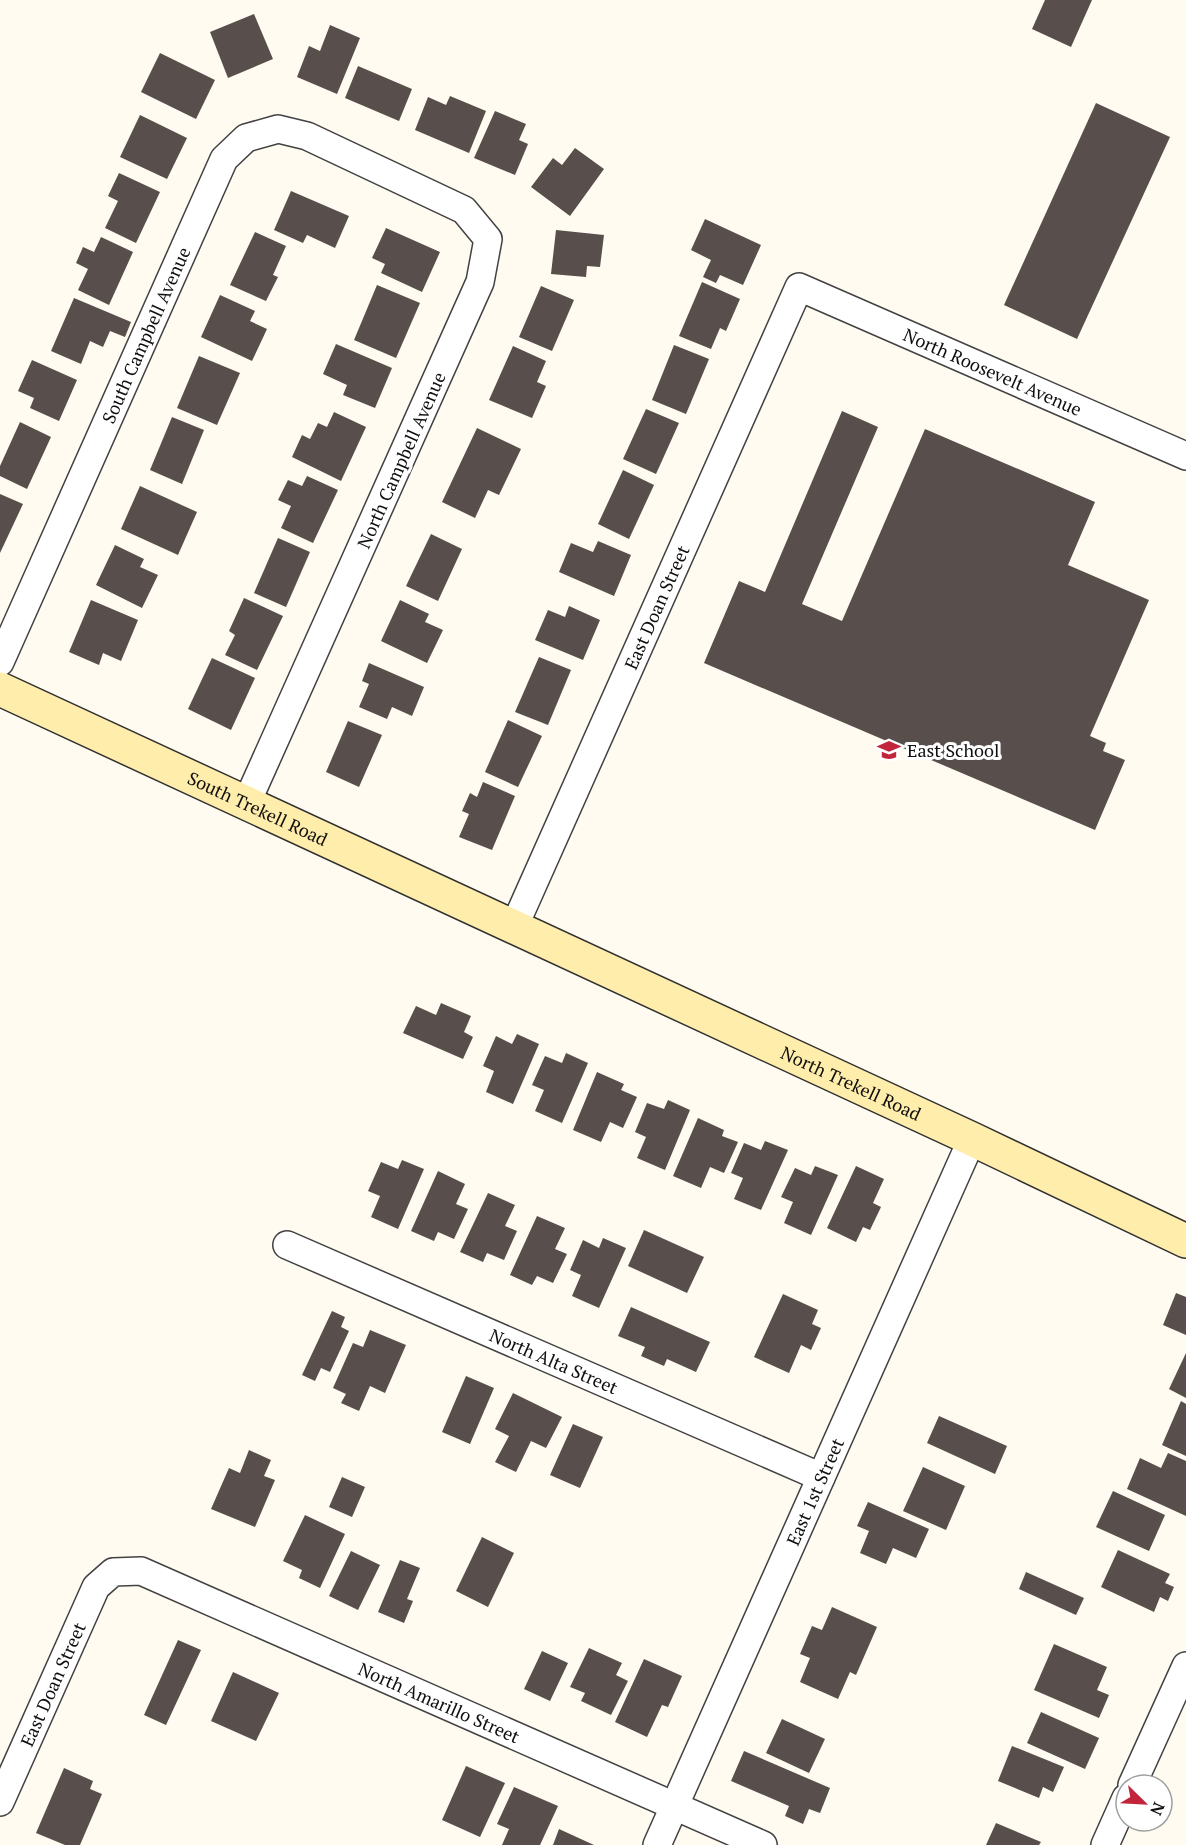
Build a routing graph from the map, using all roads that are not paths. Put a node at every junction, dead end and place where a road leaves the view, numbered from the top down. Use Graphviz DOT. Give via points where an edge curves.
graph roads {
  1 [pos="374,166"];
  2 [pos="799,287"];
  3 [pos="1186,456"];
  4 [pos="0,662"];
  5 [pos="0,690"];
  6 [pos="247,802"];
  7 [pos="514,927"];
  8 [pos="972,1139"];
  9 [pos="1186,1241"];
  10 [pos="287,1245"];
  11 [pos="821,1477"];
  12 [pos="113,1572"];
  13 [pos="1186,1666"];
  14 [pos="1137,1773"];
  15 [pos="0,1802"];
  16 [pos="674,1806"];
  17 [pos="1114,1825"];
  18 [pos="657,1845"];
  19 [pos="763,1845"];
  20 [pos="1105,1845"];
  1 -- 4 [label="street, South Campbell Avenue" via="307,136 278,129 246,138 224,159"];
  1 -- 6 [label="street, North Campbell Avenue" via="464,210 488,239 480,282"];
  2 -- 3 [label="street, North Roosevelt Avenue"];
  2 -- 7 [label="street, East Doan Street"];
  5 -- 6 [label="main road, South Trekell Road"];
  6 -- 7 [label="main road, South Trekell Road"];
  7 -- 8 [label="main road, North Trekell Road"];
  8 -- 9 [label="main road, North Trekell Road"];
  8 -- 11 [label="street, East 1st Street"];
  10 -- 11 [label="street, North Alta Street"];
  11 -- 16 [label="street, East 1st Street"];
  12 -- 15 [label="street, East Doan Street" via="96,1587"];
  12 -- 16 [label="street, North Amarillo Street" via="141,1571"];
  13 -- 14 [label="street"];
  16 -- 18 [label="street, East 1st Street"];
  16 -- 19 [label="street, North Amarillo Street"];
  17 -- 20 [label="street"];
}
